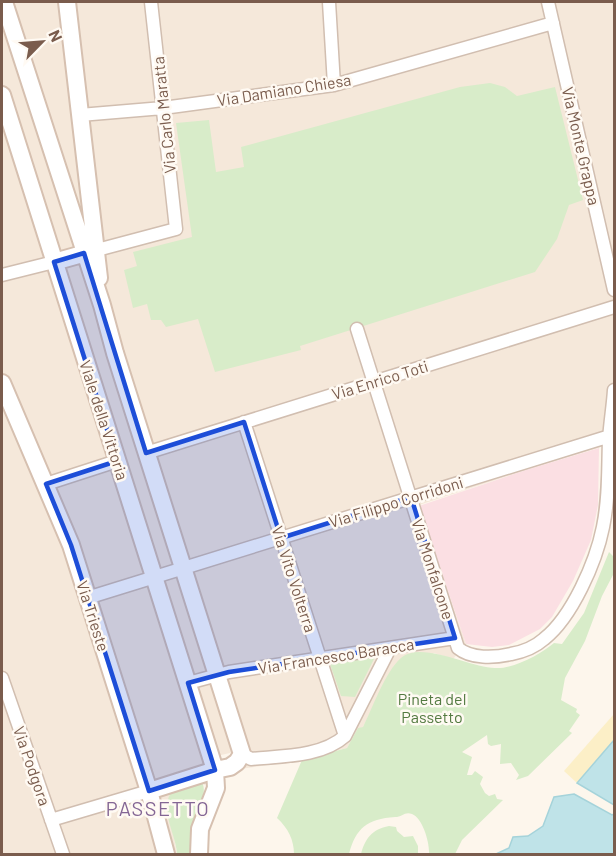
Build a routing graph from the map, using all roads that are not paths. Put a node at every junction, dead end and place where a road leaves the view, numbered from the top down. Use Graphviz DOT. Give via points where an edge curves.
graph roads {
  1 [pos="4,2"];
  2 [pos="67,2"];
  3 [pos="151,2"];
  4 [pos="330,2"];
  5 [pos="548,2"];
  6 [pos="553,23"];
  7 [pos="334,85"];
  8 [pos="2,94"];
  9 [pos="163,108"];
  10 [pos="80,115"];
  11 [pos="91,251"];
  12 [pos="54,262"];
  13 [pos="2,275"];
  14 [pos="615,290"];
  15 [pos="615,307"];
  16 [pos="357,328"];
  17 [pos="374,382"];
  18 [pos="2,383"];
  19 [pos="615,390"];
  20 [pos="244,422"];
  21 [pos="610,436"];
  22 [pos="146,453"];
  23 [pos="117,461"];
  24 [pos="46,484"];
  25 [pos="411,497"];
  26 [pos="281,538"];
  27 [pos="184,568"];
  28 [pos="154,578"];
  29 [pos="87,598"];
  30 [pos="455,638"];
  31 [pos="390,648"];
  32 [pos="319,658"];
  33 [pos="217,675"];
  34 [pos="2,678"];
  35 [pos="188,683"];
  36 [pos="345,736"];
  37 [pos="242,754"];
  38 [pos="215,770"];
  39 [pos="149,790"];
  40 [pos="51,820"];
  41 [pos="63,855"];
  42 [pos="166,855"];
  43 [pos="199,855"];
  1 -- 11 [label="street"];
  2 -- 10 [label="street"];
  3 -- 9 [label="street, Via Carlo Maratta"];
  4 -- 7 [label="street"];
  5 -- 6 [label="street, Via Monte Grappa"];
  6 -- 7 [label="street, Via Damiano Chiesa"];
  6 -- 14 [label="street, Via Monte Grappa"];
  7 -- 9 [label="street, Via Damiano Chiesa"];
  8 -- 12 [label="street, Viale della Vittoria"];
  9 -- 10 [label="street, Via Damiano Chiesa"];
  9 -- 11 [label="street, Via Carlo Maratta" via="176,229"];
  10 -- 11 [label="street"];
  11 -- 12 [label="street"];
  11 -- 22 [label="street, Viale della Vittoria" via="115,353"];
  12 -- 13 [label="street"];
  12 -- 23 [label="street, Viale della Vittoria"];
  15 -- 17 [label="street, Via Enrico Toti"];
  16 -- 17 [label="street, Via Monfalcone"];
  17 -- 20 [label="street, Via Enrico Toti"];
  17 -- 25 [label="street, Via Monfalcone"];
  18 -- 24 [label="street, Via Trieste"];
  19 -- 21 [label="street"];
  20 -- 22 [label="street, Via Enrico Toti"];
  20 -- 26 [label="street, Via Vito Volterra"];
  21 -- 25 [label="street, Via Filippo Corridoni"];
  21 -- 30 [label="street" via="607,501 600,542 582,584 554,631 518,652 490,657 463,652"];
  22 -- 27 [label="street, Viale della Vittoria"];
  23 -- 24 [label="street"];
  23 -- 28 [label="street, Viale della Vittoria"];
  24 -- 29 [label="street, Via Trieste"];
  25 -- 26 [label="street, Via Filippo Corridoni"];
  25 -- 30 [label="street, Via Monfalcone"];
  26 -- 27 [label="street, Via Filippo Corridoni"];
  26 -- 32 [label="street, Via Vito Volterra"];
  27 -- 28 [label="street"];
  27 -- 33 [label="street, Viale della Vittoria"];
  28 -- 29 [label="street"];
  28 -- 35 [label="street, Viale della Vittoria"];
  29 -- 39 [label="street, Via Trieste"];
  30 -- 31 [label="street, Via Francesco Baracca"];
  31 -- 32 [label="street, Via Francesco Baracca"];
  31 -- 36 [label="street"];
  32 -- 33 [label="street, Via Francesco Baracca"];
  32 -- 36 [label="street, Via Vito Volterra"];
  33 -- 35 [label="street"];
  33 -- 37 [label="street, Viale della Vittoria"];
  34 -- 40 [label="street, Via Podgora"];
  35 -- 38 [label="street, Viale della Vittoria"];
  36 -- 37 [label="street" via="335,745 314,751 251,759"];
  37 -- 38 [label="street" via="230,768"];
  38 -- 39 [label="street"];
  38 -- 43 [label="street" via="216,788 200,829"];
  39 -- 40 [label="street"];
  39 -- 42 [label="street, Via Trieste"];
  40 -- 41 [label="street, Via Podgora"];
}
